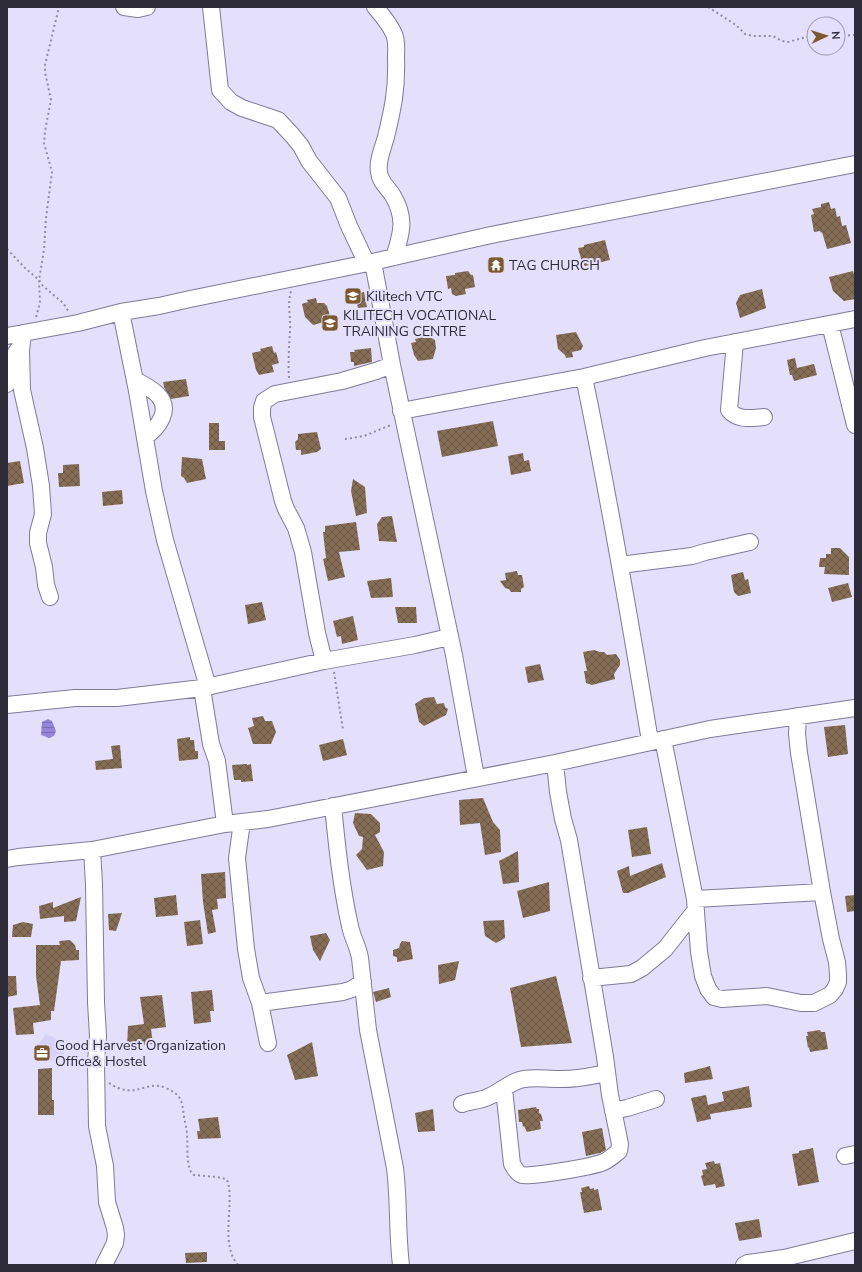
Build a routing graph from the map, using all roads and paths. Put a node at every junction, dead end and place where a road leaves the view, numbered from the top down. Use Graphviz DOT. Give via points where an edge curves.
graph roads {
  1 [pos="59,7"];
  2 [pos="124,7"];
  3 [pos="147,7"];
  4 [pos="211,7"];
  5 [pos="375,7"];
  6 [pos="708,7"];
  7 [pos="806,37"];
  8 [pos="855,164"];
  9 [pos="7,249"];
  10 [pos="394,256"];
  11 [pos="370,263"];
  12 [pos="294,278"];
  13 [pos="39,280"];
  14 [pos="121,312"];
  15 [pos="855,319"];
  16 [pos="84,322"];
  17 [pos="830,324"];
  18 [pos="7,336"];
  19 [pos="25,336"];
  20 [pos="735,342"];
  21 [pos="392,365"];
  22 [pos="584,377"];
  23 [pos="135,380"];
  24 [pos="7,384"];
  25 [pos="289,391"];
  26 [pos="402,415"];
  27 [pos="764,417"];
  28 [pos="855,425"];
  29 [pos="145,437"];
  30 [pos="345,439"];
  31 [pos="750,542"];
  32 [pos="620,565"];
  33 [pos="50,597"];
  34 [pos="449,637"];
  35 [pos="328,660"];
  36 [pos="205,688"];
  37 [pos="7,705"];
  38 [pos="855,708"];
  39 [pos="798,716"];
  40 [pos="343,730"];
  41 [pos="656,740"];
  42 [pos="555,763"];
  43 [pos="476,777"];
  44 [pos="333,806"];
  45 [pos="242,822"];
  46 [pos="226,824"];
  47 [pos="92,850"];
  48 [pos="7,859"];
  49 [pos="822,892"];
  50 [pos="695,905"];
  51 [pos="591,978"];
  52 [pos="363,982"];
  53 [pos="260,1004"];
  54 [pos="268,1043"];
  55 [pos="96,1073"];
  56 [pos="607,1073"];
  57 [pos="504,1089"];
  58 [pos="656,1099"];
  59 [pos="462,1104"];
  60 [pos="613,1111"];
  61 [pos="855,1241"];
  62 [pos="104,1265"];
  63 [pos="238,1265"];
  64 [pos="400,1265"];
  65 [pos="744,1265"];
  1 -- 13 [label="path" via="45,65 51,100 44,143 52,172"];
  2 -- 3 [label="street"];
  4 -- 11 [label="street" via="220,90 242,108 278,120 292,135 338,198 349,226"];
  5 -- 10 [label="street" via="391,30 396,44 397,75 394,104 380,158 379,172 402,217 401,237"];
  6 -- 7 [label="path" via="736,24 745,34 773,36 788,42"];
  8 -- 10 [label="street"];
  9 -- 13 [label="path"];
  10 -- 11 [label="street"];
  11 -- 12 [label="street"];
  11 -- 21 [label="street"];
  12 -- 14 [label="street"];
  12 -- 25 [label="path" via="289,297"];
  13 -- 16 [label="path" via="63,303 70,315"];
  13 -- 19 [label="path" via="40,303"];
  14 -- 16 [label="street"];
  14 -- 23 [label="street"];
  15 -- 17 [label="street"];
  16 -- 19 [label="street"];
  17 -- 20 [label="street"];
  17 -- 28 [label="street"];
  18 -- 19 [label="street"];
  19 -- 24 [label="street" via="13,357"];
  19 -- 33 [label="street" via="22,390 35,448 43,504 38,543"];
  20 -- 22 [label="street"];
  20 -- 27 [label="street" via="729,410 743,418"];
  21 -- 25 [label="street" via="353,378"];
  21 -- 26 [label="street"];
  22 -- 26 [label="street"];
  22 -- 32 [label="street"];
  23 -- 29 [label="street"];
  23 -- 29 [label="street" via="158,396 163,405 160,424"];
  25 -- 35 [label="street" via="275,394 264,401 262,417 283,501 296,528 301,546 317,633"];
  26 -- 30 [label="path" via="364,436"];
  26 -- 34 [label="street"];
  29 -- 36 [label="street" via="165,540"];
  31 -- 32 [label="street" via="692,556"];
  32 -- 41 [label="street"];
  34 -- 35 [label="street"];
  34 -- 43 [label="street"];
  35 -- 36 [label="street"];
  35 -- 40 [label="path"];
  36 -- 37 [label="street" via="117,698 75,698"];
  36 -- 46 [label="street" via="211,744"];
  38 -- 39 [label="street"];
  39 -- 41 [label="street"];
  39 -- 49 [label="street" via="799,753"];
  41 -- 42 [label="street"];
  41 -- 50 [label="street"];
  42 -- 43 [label="street"];
  42 -- 51 [label="street"];
  43 -- 44 [label="street"];
  44 -- 45 [label="street"];
  44 -- 52 [label="street" via="346,903 352,938 360,954"];
  45 -- 46 [label="street"];
  45 -- 53 [label="street" via="237,858 246,949 251,978"];
  46 -- 47 [label="street"];
  47 -- 48 [label="street"];
  47 -- 55 [label="street" via="98,1036"];
  49 -- 50 [label="street"];
  49 -- 50 [label="street" via="838,975 830,995 814,1003 767,996 722,999 714,997 703,976"];
  50 -- 51 [label="street" via="665,949 642,968 630,974"];
  51 -- 56 [label="street"];
  52 -- 53 [label="street" via="343,992"];
  52 -- 64 [label="street" via="372,1056 398,1190"];
  53 -- 54 [label="street"];
  55 -- 62 [label="street" via="97,1126 105,1166 107,1202 116,1235 115,1243"];
  55 -- 63 [label="path" via="117,1089 132,1092 157,1086 174,1092 182,1100 191,1172 223,1178 228,1182 228,1241 234,1261"];
  56 -- 57 [label="street" via="576,1078 534,1077 514,1081"];
  56 -- 60 [label="street"];
  57 -- 59 [label="street" via="488,1098"];
  57 -- 60 [label="street" via="512,1164 521,1175 601,1163 611,1158 619,1151 620,1144"];
  58 -- 60 [label="street"];
  61 -- 65 [label="street"];
}
